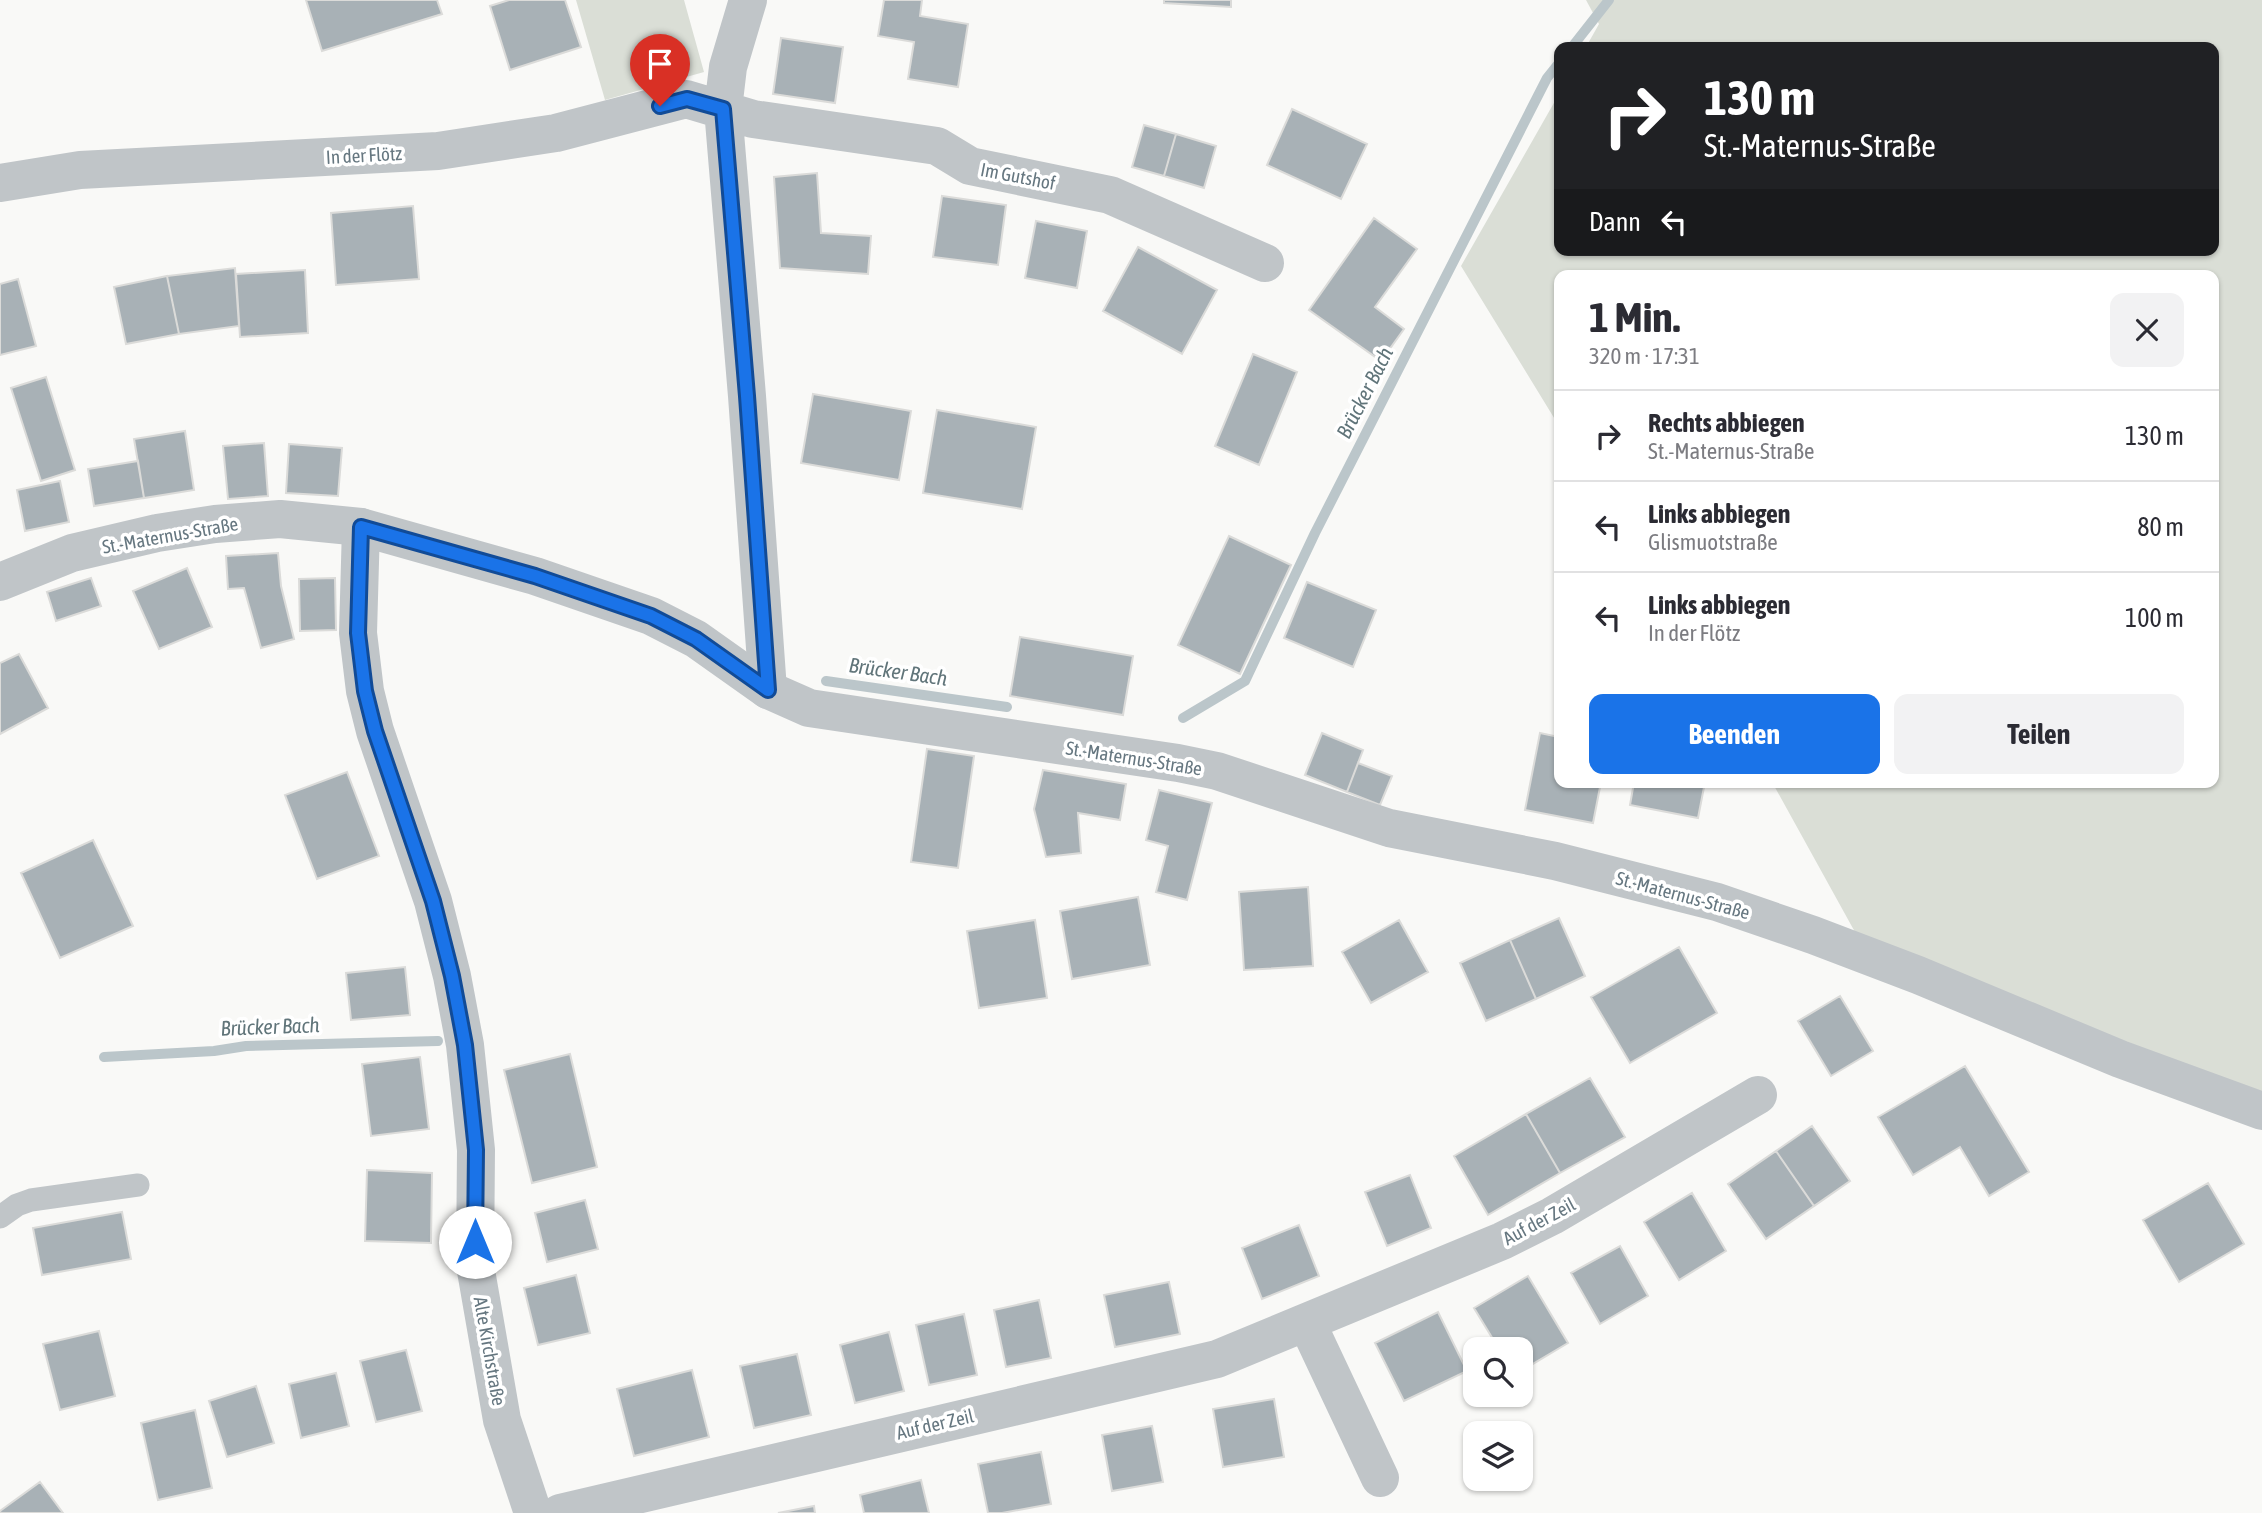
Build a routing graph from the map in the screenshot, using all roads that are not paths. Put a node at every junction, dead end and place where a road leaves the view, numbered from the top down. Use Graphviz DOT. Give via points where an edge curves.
graph roads {
  1 [pos="748,0"];
  2 [pos="723,109"];
  3 [pos="0,183"];
  4 [pos="1265,263"];
  5 [pos="361,527"];
  6 [pos="0,582"];
  7 [pos="768,690"];
  8 [pos="1758,1095"];
  9 [pos="2262,1111"];
  10 [pos="138,1185"];
  11 [pos="0,1217"];
  12 [pos="1307,1324"];
  13 [pos="1380,1478"];
  14 [pos="533,1513"];
  15 [pos="560,1513"];
  1 -- 2 [label="street" via="728,67"];
  2 -- 3 [label="street, In der Flötz" via="687,99 555,133 438,151 80,170"];
  2 -- 4 [label="street, Im Gutshof" via="753,119 937,146 970,166 1110,195"];
  2 -- 7 [label="street"];
  5 -- 6 [label="street, St.-Maternus-Straße" via="280,519 215,524 72,553"];
  5 -- 7 [label="street, St.-Maternus-Straße" via="535,576 651,616 696,639"];
  5 -- 14 [label="street, Alte Kirchstraße" via="358,633 365,691 433,901 452,976 476,1150 475,1265 502,1420"];
  7 -- 9 [label="street, St.-Maternus-Straße" via="808,708 1217,771 1389,828 1555,861 1717,902 1918,975 2120,1059"];
  8 -- 12 [label="street, Auf der Zeil" via="1539,1223"];
  10 -- 11 [label="lane" via="32,1200"];
  12 -- 13 [label="street"];
  12 -- 15 [label="street, Auf der Zeil" via="1217,1359"];
}
